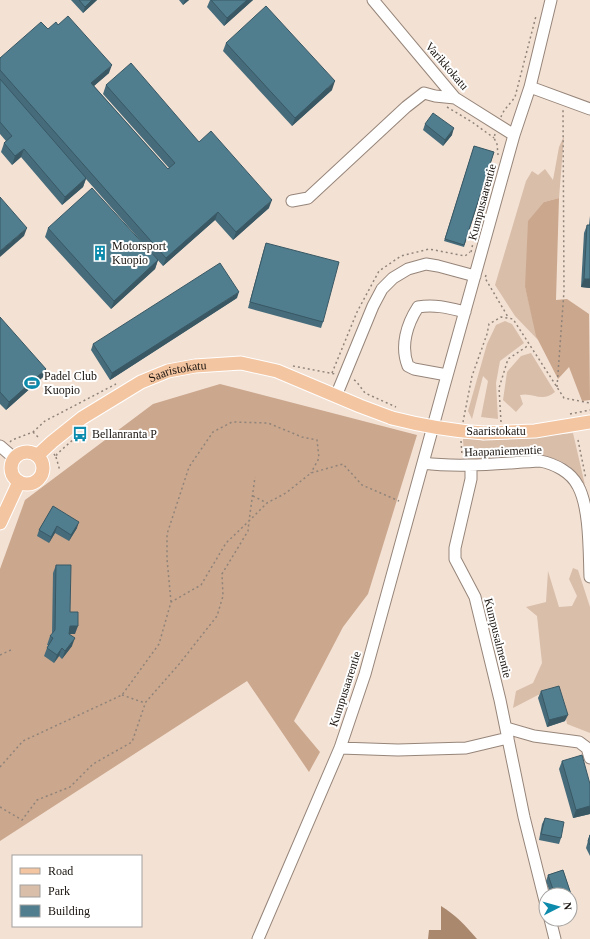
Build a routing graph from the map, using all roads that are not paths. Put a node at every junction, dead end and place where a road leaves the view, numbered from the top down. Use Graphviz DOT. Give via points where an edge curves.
graph roads {
  1 [pos="373,0"];
  2 [pos="551,0"];
  3 [pos="530,87"];
  4 [pos="455,98"];
  5 [pos="590,109"];
  6 [pos="514,135"];
  7 [pos="292,201"];
  8 [pos="475,276"];
  9 [pos="465,312"];
  10 [pos="447,375"];
  11 [pos="336,396"];
  12 [pos="590,422"];
  13 [pos="0,446"];
  14 [pos="38,455"];
  15 [pos="14,458"];
  16 [pos="423,463"];
  17 [pos="467,465"];
  18 [pos="19,482"];
  19 [pos="0,524"];
  20 [pos="590,577"];
  21 [pos="507,733"];
  22 [pos="340,748"];
  23 [pos="590,758"];
  24 [pos="542,887"];
  25 [pos="552,927"];
  26 [pos="258,939"];
  27 [pos="555,939"];
  1 -- 4 [label="street, Varikkokatu"];
  2 -- 3 [label="street, Kumpusaarentie"];
  3 -- 5 [label="street"];
  3 -- 6 [label="street, Kumpusaarentie"];
  4 -- 6 [label="street, Varikkokatu"];
  4 -- 7 [label="street" via="424,93 308,198"];
  6 -- 8 [label="street, Kumpusaarentie"];
  8 -- 9 [label="street, Kumpusaarentie"];
  8 -- 11 [label="street" via="426,264 408,269 393,278 382,289 373,306"];
  9 -- 10 [label="street, Kumpusaarentie"];
  9 -- 10 [label="street" via="429,305 418,307 407,329 404,357 408,366"];
  10 -- 16 [label="street, Kumpusaarentie"];
  11 -- 12 [label="main road, Saaristokatu, bridge" via="394,412 433,427 455,431 536,431"];
  11 -- 14 [label="main road, Saaristokatu" via="277,371 241,363 194,366 168,371 141,382 82,418"];
  13 -- 15 [label="street"];
  14 -- 15 [label="main road" via="25,452"];
  14 -- 18 [label="main road" via="43,464 42,475 33,483"];
  15 -- 18 [label="main road" via="13,476"];
  16 -- 17 [label="street, Haapaniementie"];
  16 -- 22 [label="street, Kumpusaarentie" via="365,674"];
  17 -- 20 [label="street, Haapaniementie" via="540,461 550,463 568,474 578,486 584,504"];
  17 -- 21 [label="street, Kumpusalmentie" via="471,479 455,548 455,559 475,597"];
  18 -- 19 [label="main road"];
  21 -- 22 [label="street" via="466,748"];
  21 -- 23 [label="street" via="580,742 587,748"];
  21 -- 24 [label="street, Kumpusalmentie"];
  22 -- 26 [label="street, Kumpusaarentie"];
  25 -- 27 [label="street"];
}
